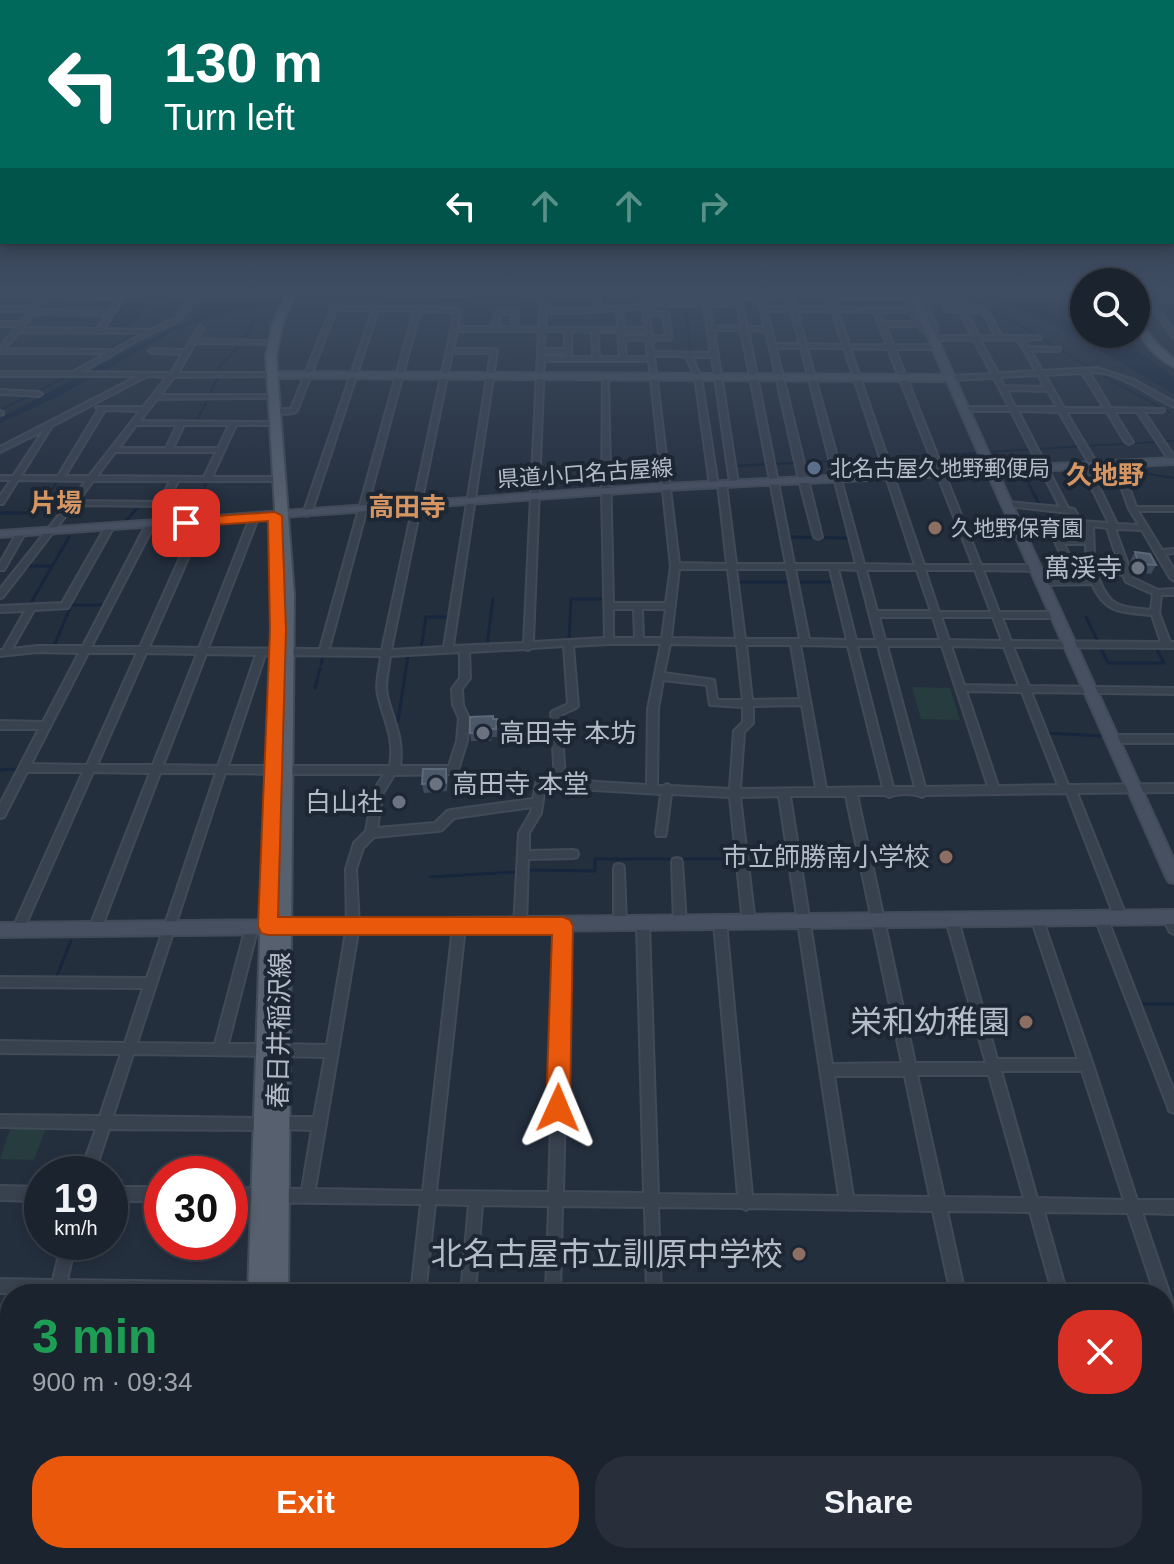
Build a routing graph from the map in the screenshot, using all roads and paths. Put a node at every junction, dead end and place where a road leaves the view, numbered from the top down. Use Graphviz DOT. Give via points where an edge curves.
graph roads {
  1 [pos="92,364"];
  2 [pos="179,364"];
  3 [pos="268,364"];
  4 [pos="270,364"];
  5 [pos="312,364"];
  6 [pos="358,364"];
  7 [pos="403,364"];
  8 [pos="447,364"];
  9 [pos="493,364"];
  10 [pos="540,364"];
  11 [pos="578,364"];
  12 [pos="614,364"];
  13 [pos="652,364"];
  14 [pos="692,364"];
  15 [pos="716,364"];
  16 [pos="750,364"];
  17 [pos="776,364"];
  18 [pos="807,364"];
  19 [pos="853,364"];
  20 [pos="897,364"];
  21 [pos="944,364"];
  22 [pos="991,364"];
  23 [pos="1035,364"];
  24 [pos="1084,370"];
  25 [pos="1040,373"];
  26 [pos="0,374"];
  27 [pos="76,374"];
  28 [pos="145,375"];
  29 [pos="173,375"];
  30 [pos="269,375"];
  31 [pos="307,376"];
  32 [pos="354,376"];
  33 [pos="400,376"];
  34 [pos="445,376"];
  35 [pos="491,376"];
  36 [pos="997,376"];
  37 [pos="539,377"];
  38 [pos="578,377"];
  39 [pos="610,377"];
  40 [pos="653,377"];
  41 [pos="698,377"];
  42 [pos="718,377"];
  43 [pos="753,378"];
  44 [pos="779,378"];
  45 [pos="811,378"];
  46 [pos="858,378"];
  47 [pos="903,378"];
  48 [pos="950,378"];
  49 [pos="1004,388"];
  50 [pos="1049,389"];
  51 [pos="0,392"];
  52 [pos="39,394"];
  53 [pos="155,397"];
  54 [pos="1174,405"];
  55 [pos="81,408"];
  56 [pos="103,408"];
  57 [pos="145,409"];
  58 [pos="964,409"];
  59 [pos="1014,409"];
  60 [pos="1061,409"];
  61 [pos="271,410"];
  62 [pos="1109,410"];
  63 [pos="1139,410"];
  64 [pos="1162,410"];
  65 [pos="135,423"];
  66 [pos="182,423"];
  67 [pos="233,423"];
  68 [pos="51,424"];
  69 [pos="1129,442"];
  70 [pos="0,450"];
  71 [pos="115,450"];
  72 [pos="168,450"];
  73 [pos="220,450"];
  74 [pos="1173,462"];
  75 [pos="1117,464"];
  76 [pos="1090,466"];
  77 [pos="1045,468"];
  78 [pos="992,470"];
  79 [pos="940,473"];
  80 [pos="889,475"];
  81 [pos="0,478"];
  82 [pos="16,478"];
  83 [pos="60,478"];
  84 [pos="92,478"];
  85 [pos="838,478"];
  86 [pos="175,479"];
  87 [pos="207,479"];
  88 [pos="273,479"];
  89 [pos="804,480"];
  90 [pos="773,481"];
  91 [pos="734,483"];
  92 [pos="718,484"];
  93 [pos="665,487"];
  94 [pos="607,492"];
  95 [pos="534,497"];
  96 [pos="0,502"];
  97 [pos="471,502"];
  98 [pos="73,503"];
  99 [pos="1007,504"];
  100 [pos="416,506"];
  101 [pos="1133,509"];
  102 [pos="1174,509"];
  103 [pos="362,510"];
  104 [pos="1065,510"];
  105 [pos="307,514"];
  106 [pos="279,516"];
  107 [pos="254,518"];
  108 [pos="200,522"];
  109 [pos="1089,524"];
  110 [pos="150,525"];
  111 [pos="1112,526"];
  112 [pos="109,528"];
  113 [pos="1143,528"];
  114 [pos="51,532"];
  115 [pos="21,533"];
  116 [pos="0,534"];
  117 [pos="818,537"];
  118 [pos="1089,542"];
  119 [pos="1174,551"];
  120 [pos="1162,552"];
  121 [pos="675,566"];
  122 [pos="733,566"];
  123 [pos="790,566"];
  124 [pos="833,566"];
  125 [pos="861,566"];
  126 [pos="1090,566"];
  127 [pos="920,567"];
  128 [pos="977,567"];
  129 [pos="0,568"];
  130 [pos="22,568"];
  131 [pos="1036,568"];
  132 [pos="1126,573"];
  133 [pos="1174,578"];
  134 [pos="1094,581"];
  135 [pos="1042,582"];
  136 [pos="1174,592"];
  137 [pos="1157,593"];
  138 [pos="0,595"];
  139 [pos="608,606"];
  140 [pos="638,606"];
  141 [pos="670,606"];
  142 [pos="0,609"];
  143 [pos="30,609"];
  144 [pos="1155,613"];
  145 [pos="873,614"];
  146 [pos="936,614"];
  147 [pos="996,614"];
  148 [pos="1057,615"];
  149 [pos="609,641"];
  150 [pos="639,642"];
  151 [pos="666,642"];
  152 [pos="743,643"];
  153 [pos="800,643"];
  154 [pos="568,644"];
  155 [pos="852,644"];
  156 [pos="882,644"];
  157 [pos="946,644"];
  158 [pos="1008,644"];
  159 [pos="1070,644"];
  160 [pos="1170,645"];
  161 [pos="528,647"];
  162 [pos="448,649"];
  163 [pos="464,649"];
  164 [pos="84,650"];
  165 [pos="143,650"];
  166 [pos="203,651"];
  167 [pos="275,651"];
  168 [pos="324,652"];
  169 [pos="3,653"];
  170 [pos="386,653"];
  171 [pos="659,676"];
  172 [pos="961,688"];
  173 [pos="1026,690"];
  174 [pos="1091,690"];
  175 [pos="1174,691"];
  176 [pos="805,702"];
  177 [pos="748,704"];
  178 [pos="0,725"];
  179 [pos="45,726"];
  180 [pos="1112,739"];
  181 [pos="1174,739"];
  182 [pos="23,768"];
  183 [pos="90,769"];
  184 [pos="157,769"];
  185 [pos="221,769"];
  186 [pos="279,770"];
  187 [pos="392,771"];
  188 [pos="560,784"];
  189 [pos="652,787"];
  190 [pos="667,788"];
  191 [pos="1174,788"];
  192 [pos="1135,789"];
  193 [pos="1068,790"];
  194 [pos="995,791"];
  195 [pos="735,793"];
  196 [pos="784,793"];
  197 [pos="822,793"];
  198 [pos="851,793"];
  199 [pos="889,793"];
  200 [pos="922,793"];
  201 [pos="538,802"];
  202 [pos="0,814"];
  203 [pos="371,833"];
  204 [pos="661,833"];
  205 [pos="1168,848"];
  206 [pos="573,854"];
  207 [pos="523,855"];
  208 [pos="677,862"];
  209 [pos="619,868"];
  210 [pos="1174,877"];
  211 [pos="1037,918"];
  212 [pos="1101,918"];
  213 [pos="1121,918"];
  214 [pos="952,920"];
  215 [pos="878,921"];
  216 [pos="1172,921"];
  217 [pos="804,922"];
  218 [pos="720,923"];
  219 [pos="749,923"];
  220 [pos="680,924"];
  221 [pos="620,925"];
  222 [pos="643,925"];
  223 [pos="267,926"];
  224 [pos="353,926"];
  225 [pos="563,926"];
  226 [pos="459,927"];
  227 [pos="520,927"];
  228 [pos="168,928"];
  229 [pos="95,929"];
  230 [pos="0,930"];
  231 [pos="18,930"];
  232 [pos="0,982"];
  233 [pos="150,983"];
  234 [pos="0,1047"];
  235 [pos="130,1048"];
  236 [pos="220,1049"];
  237 [pos="272,1050"];
  238 [pos="332,1051"];
  239 [pos="1087,1065"];
  240 [pos="992,1067"];
  241 [pos="826,1070"];
  242 [pos="909,1070"];
  243 [pos="1174,1107"];
  244 [pos="0,1121"];
  245 [pos="105,1122"];
  246 [pos="270,1123"];
  247 [pos="320,1124"];
  248 [pos="93,1156"];
  249 [pos="0,1193"];
  250 [pos="24,1194"];
  251 [pos="248,1195"];
  252 [pos="269,1195"];
  253 [pos="307,1197"];
  254 [pos="429,1199"];
  255 [pos="476,1199"];
  256 [pos="556,1199"];
  257 [pos="652,1201"];
  258 [pos="746,1203"];
  259 [pos="847,1203"];
  260 [pos="1033,1204"];
  261 [pos="939,1205"];
  262 [pos="1133,1206"];
  263 [pos="1174,1207"];
  264 [pos="65,1260"];
  265 [pos="59,1284"];
  266 [pos="266,1284"];
  267 [pos="419,1284"];
  268 [pos="469,1284"];
  269 [pos="553,1284"];
  270 [pos="654,1284"];
  271 [pos="956,1284"];
  272 [pos="1057,1284"];
  273 [pos="1159,1284"];
  1 -- 27 [label="street"];
  2 -- 29 [label="street"];
  3 -- 30 [label="main road, 春日井稲沢線"];
  4 -- 30 [label="main road, 春日井稲沢線"];
  5 -- 31 [label="street"];
  6 -- 32 [label="street"];
  7 -- 33 [label="street"];
  8 -- 34 [label="street"];
  9 -- 35 [label="street"];
  10 -- 37 [label="street"];
  11 -- 38 [label="street"];
  12 -- 39 [label="street"];
  13 -- 40 [label="street"];
  14 -- 41 [label="street"];
  15 -- 42 [label="street"];
  16 -- 43 [label="street"];
  17 -- 44 [label="street"];
  18 -- 45 [label="street"];
  19 -- 46 [label="street"];
  20 -- 47 [label="street"];
  21 -- 48 [label="street"];
  22 -- 36 [label="street"];
  23 -- 25 [label="street"];
  24 -- 25 [label="street"];
  24 -- 54 [label="street" via="1132,381"];
  24 -- 62 [label="street"];
  25 -- 36 [label="street"];
  25 -- 50 [label="street"];
  26 -- 27 [label="street"];
  27 -- 28 [label="street"];
  28 -- 29 [label="street"];
  28 -- 55 [label="street"];
  29 -- 30 [label="street"];
  29 -- 53 [label="street"];
  30 -- 31 [label="street"];
  30 -- 61 [label="main road, 春日井稲沢線"];
  31 -- 32 [label="street"];
  31 -- 61 [label="street" via="294,411"];
  32 -- 33 [label="street"];
  32 -- 105 [label="street"];
  33 -- 34 [label="street"];
  33 -- 103 [label="street"];
  34 -- 35 [label="street"];
  34 -- 100 [label="street"];
  35 -- 37 [label="street"];
  35 -- 97 [label="street"];
  36 -- 48 [label="street"];
  36 -- 49 [label="street"];
  37 -- 38 [label="street"];
  37 -- 95 [label="street"];
  38 -- 39 [label="street"];
  39 -- 40 [label="street"];
  39 -- 94 [label="street"];
  40 -- 41 [label="street"];
  40 -- 93 [label="street"];
  41 -- 42 [label="street"];
  41 -- 92 [label="street"];
  42 -- 43 [label="street"];
  42 -- 91 [label="street"];
  43 -- 44 [label="street"];
  43 -- 90 [label="street"];
  44 -- 45 [label="street"];
  44 -- 89 [label="street"];
  45 -- 46 [label="street"];
  45 -- 85 [label="street"];
  46 -- 47 [label="street"];
  46 -- 80 [label="street"];
  47 -- 48 [label="street"];
  47 -- 79 [label="street"];
  48 -- 58 [label="street"];
  49 -- 50 [label="street"];
  49 -- 59 [label="street"];
  50 -- 60 [label="street"];
  51 -- 52 [label="street"];
  53 -- 57 [label="street"];
  53 -- 61 [label="street"];
  55 -- 56 [label="street"];
  55 -- 68 [label="street"];
  56 -- 57 [label="street"];
  56 -- 83 [label="street"];
  57 -- 65 [label="street"];
  58 -- 59 [label="street"];
  58 -- 78 [label="street"];
  59 -- 60 [label="street"];
  59 -- 77 [label="street"];
  60 -- 62 [label="street"];
  60 -- 76 [label="street"];
  61 -- 67 [label="street"];
  61 -- 88 [label="main road, 春日井稲沢線"];
  61 -- 106 [label="main road, 春日井稲沢線"];
  62 -- 63 [label="street"];
  62 -- 69 [label="street"];
  63 -- 64 [label="street"];
  63 -- 74 [label="street"];
  65 -- 66 [label="street"];
  65 -- 71 [label="street"];
  66 -- 67 [label="street"];
  66 -- 72 [label="street"];
  67 -- 73 [label="street"];
  68 -- 70 [label="street"];
  68 -- 82 [label="street"];
  71 -- 72 [label="street"];
  71 -- 84 [label="street"];
  72 -- 73 [label="street"];
  73 -- 87 [label="street"];
  74 -- 75 [label="street, 県道小口名古屋線"];
  75 -- 76 [label="street, 県道小口名古屋線"];
  75 -- 101 [label="street"];
  76 -- 77 [label="street, 県道小口名古屋線"];
  76 -- 111 [label="street"];
  77 -- 78 [label="street, 県道小口名古屋線"];
  77 -- 104 [label="street"];
  78 -- 79 [label="street, 県道小口名古屋線"];
  78 -- 99 [label="street"];
  79 -- 80 [label="street, 県道小口名古屋線"];
  79 -- 128 [label="street"];
  80 -- 85 [label="street, 県道小口名古屋線"];
  80 -- 127 [label="street"];
  81 -- 82 [label="street"];
  82 -- 83 [label="street"];
  82 -- 96 [label="street"];
  83 -- 84 [label="street"];
  84 -- 86 [label="street"];
  84 -- 98 [label="street"];
  85 -- 89 [label="street, 県道小口名古屋線"];
  85 -- 125 [label="street"];
  86 -- 87 [label="street"];
  86 -- 98 [label="street" via="163,504"];
  87 -- 88 [label="street"];
  88 -- 106 [label="main road, 春日井稲沢線"];
  89 -- 90 [label="street, 県道小口名古屋線"];
  89 -- 117 [label="street"];
  90 -- 91 [label="street, 県道小口名古屋線"];
  90 -- 123 [label="street"];
  91 -- 92 [label="street, 県道小口名古屋線"];
  92 -- 93 [label="street, 県道小口名古屋線"];
  92 -- 122 [label="street"];
  93 -- 94 [label="street, 県道小口名古屋線"];
  93 -- 121 [label="street"];
  94 -- 95 [label="street, 県道小口名古屋線"];
  94 -- 139 [label="street"];
  95 -- 97 [label="street, 県道小口名古屋線"];
  95 -- 161 [label="street"];
  97 -- 100 [label="street, 県道小口名古屋線"];
  97 -- 162 [label="street"];
  98 -- 114 [label="street"];
  99 -- 104 [label="street"];
  99 -- 131 [label="street"];
  100 -- 103 [label="street, 県道小口名古屋線"];
  100 -- 170 [label="street"];
  101 -- 102 [label="street"];
  101 -- 113 [label="street"];
  103 -- 105 [label="street, 県道小口名古屋線"];
  103 -- 168 [label="street"];
  104 -- 109 [label="street" via="1079,523"];
  105 -- 106 [label="street, 県道小口名古屋線"];
  106 -- 107 [label="street, 県道小口名古屋線"];
  106 -- 167 [label="main road, 春日井稲沢線"];
  107 -- 108 [label="street, 県道小口名古屋線"];
  107 -- 166 [label="street"];
  108 -- 110 [label="street, 県道小口名古屋線"];
  108 -- 165 [label="street"];
  109 -- 111 [label="street"];
  109 -- 118 [label="street"];
  110 -- 112 [label="street, 県道小口名古屋線"];
  110 -- 164 [label="street"];
  111 -- 113 [label="street"];
  111 -- 132 [label="street"];
  112 -- 114 [label="street, 県道小口名古屋線"];
  112 -- 143 [label="street" via="65,606"];
  113 -- 120 [label="street"];
  114 -- 115 [label="street, 県道小口名古屋線"];
  114 -- 130 [label="street"];
  115 -- 116 [label="street, 県道小口名古屋線"];
  115 -- 129 [label="street"];
  118 -- 126 [label="street"];
  118 -- 126 [label="street" via="1059,542 1069,563"];
  119 -- 120 [label="street"];
  120 -- 133 [label="street"];
  121 -- 122 [label="street"];
  121 -- 141 [label="street"];
  122 -- 123 [label="street"];
  122 -- 152 [label="street"];
  123 -- 124 [label="street"];
  123 -- 153 [label="street"];
  124 -- 125 [label="street"];
  124 -- 155 [label="street"];
  125 -- 127 [label="street"];
  125 -- 145 [label="street"];
  126 -- 132 [label="street"];
  126 -- 134 [label="street"];
  127 -- 128 [label="street"];
  127 -- 146 [label="street"];
  128 -- 131 [label="street"];
  128 -- 147 [label="street"];
  129 -- 130 [label="street"];
  130 -- 138 [label="street"];
  131 -- 135 [label="street"];
  132 -- 137 [label="street" via="1129,580"];
  134 -- 135 [label="street"];
  134 -- 144 [label="street" via="1107,606"];
  135 -- 148 [label="street"];
  136 -- 137 [label="street"];
  137 -- 144 [label="street"];
  139 -- 140 [label="street"];
  139 -- 149 [label="street"];
  140 -- 141 [label="street"];
  140 -- 150 [label="street"];
  141 -- 151 [label="street"];
  142 -- 143 [label="street"];
  143 -- 169 [label="street"];
  144 -- 160 [label="street"];
  145 -- 146 [label="street"];
  145 -- 156 [label="street"];
  146 -- 147 [label="street"];
  146 -- 157 [label="street"];
  147 -- 148 [label="street"];
  147 -- 158 [label="street"];
  148 -- 159 [label="street"];
  149 -- 150 [label="street"];
  149 -- 154 [label="street"];
  150 -- 151 [label="street"];
  151 -- 152 [label="street"];
  151 -- 171 [label="street"];
  152 -- 153 [label="street"];
  152 -- 177 [label="street"];
  153 -- 155 [label="street"];
  153 -- 176 [label="street"];
  154 -- 161 [label="street"];
  154 -- 188 [label="street" via="573,706 556,713"];
  155 -- 156 [label="street"];
  155 -- 199 [label="street"];
  156 -- 157 [label="street"];
  156 -- 200 [label="street"];
  157 -- 158 [label="street"];
  157 -- 172 [label="street"];
  158 -- 159 [label="street"];
  158 -- 173 [label="street"];
  159 -- 160 [label="street"];
  159 -- 174 [label="street"];
  161 -- 163 [label="street"];
  162 -- 163 [label="street"];
  162 -- 170 [label="street"];
  163 -- 187 [label="street" via="465,678 457,689 463,730 453,770"];
  164 -- 165 [label="street"];
  164 -- 169 [label="street"];
  164 -- 179 [label="street"];
  165 -- 166 [label="street"];
  165 -- 183 [label="street"];
  166 -- 167 [label="street"];
  166 -- 184 [label="street"];
  167 -- 168 [label="street"];
  167 -- 185 [label="street"];
  167 -- 186 [label="main road, 春日井稲沢線"];
  168 -- 170 [label="street"];
  170 -- 187 [label="street" via="381,692 397,752"];
  171 -- 177 [label="street" via="711,682 713,703"];
  171 -- 189 [label="street" via="651,737"];
  172 -- 173 [label="street"];
  172 -- 194 [label="street"];
  173 -- 174 [label="street"];
  173 -- 193 [label="street"];
  174 -- 175 [label="street"];
  174 -- 180 [label="street"];
  176 -- 177 [label="street"];
  176 -- 197 [label="street"];
  177 -- 195 [label="street" via="748,723 739,731"];
  178 -- 179 [label="street"];
  179 -- 182 [label="street"];
  180 -- 181 [label="street"];
  180 -- 192 [label="street"];
  182 -- 183 [label="street"];
  182 -- 202 [label="street"];
  183 -- 184 [label="street"];
  183 -- 231 [label="street"];
  184 -- 185 [label="street"];
  184 -- 229 [label="street"];
  185 -- 186 [label="street"];
  185 -- 228 [label="street"];
  186 -- 187 [label="street"];
  186 -- 223 [label="main road, 春日井稲沢線"];
  187 -- 203 [label="street" via="378,792"];
  188 -- 189 [label="street"];
  188 -- 201 [label="street" via="541,783"];
  189 -- 190 [label="street"];
  190 -- 195 [label="street"];
  190 -- 204 [label="street"];
  191 -- 192 [label="street"];
  192 -- 193 [label="street"];
  192 -- 205 [label="street"];
  193 -- 194 [label="street"];
  193 -- 213 [label="street"];
  194 -- 200 [label="street"];
  195 -- 196 [label="street"];
  195 -- 219 [label="street"];
  196 -- 197 [label="street"];
  196 -- 217 [label="street"];
  197 -- 198 [label="street"];
  198 -- 199 [label="street"];
  198 -- 215 [label="street"];
  199 -- 200 [label="street"];
  201 -- 203 [label="street" via="451,814 438,827"];
  201 -- 207 [label="street" via="524,833"];
  203 -- 224 [label="street" via="358,846 351,869"];
  205 -- 210 [label="street"];
  206 -- 207 [label="street"];
  207 -- 227 [label="street"];
  208 -- 220 [label="street"];
  209 -- 221 [label="street"];
  211 -- 212 [label="street"];
  211 -- 214 [label="street"];
  211 -- 239 [label="street"];
  212 -- 213 [label="street"];
  212 -- 243 [label="street"];
  213 -- 216 [label="street"];
  214 -- 215 [label="street"];
  214 -- 240 [label="street"];
  215 -- 217 [label="street"];
  215 -- 242 [label="street"];
  217 -- 219 [label="street"];
  217 -- 241 [label="street"];
  218 -- 219 [label="street"];
  218 -- 220 [label="street"];
  218 -- 258 [label="street"];
  220 -- 222 [label="street"];
  221 -- 222 [label="street"];
  221 -- 225 [label="street"];
  222 -- 257 [label="street"];
  223 -- 224 [label="street"];
  223 -- 228 [label="street"];
  223 -- 236 [label="street"];
  223 -- 237 [label="main road, 春日井稲沢線"];
  224 -- 226 [label="street"];
  224 -- 238 [label="street"];
  225 -- 227 [label="street"];
  225 -- 256 [label="street"];
  226 -- 227 [label="street"];
  226 -- 254 [label="street"];
  228 -- 229 [label="street"];
  228 -- 233 [label="street"];
  229 -- 231 [label="street"];
  230 -- 231 [label="street"];
  232 -- 233 [label="street"];
  233 -- 235 [label="street"];
  234 -- 235 [label="street"];
  235 -- 236 [label="street"];
  235 -- 245 [label="street"];
  236 -- 237 [label="street"];
  237 -- 238 [label="street"];
  237 -- 246 [label="main road, 春日井稲沢線"];
  238 -- 247 [label="street"];
  239 -- 240 [label="street"];
  239 -- 262 [label="street"];
  240 -- 242 [label="street"];
  240 -- 260 [label="street"];
  241 -- 242 [label="street"];
  241 -- 259 [label="street"];
  242 -- 261 [label="street"];
  244 -- 245 [label="street"];
  245 -- 246 [label="street"];
  245 -- 248 [label="street"];
  246 -- 247 [label="street"];
  246 -- 252 [label="main road, 春日井稲沢線"];
  247 -- 253 [label="street"];
  249 -- 250 [label="street"];
  251 -- 252 [label="street"];
  252 -- 253 [label="street"];
  252 -- 266 [label="main road, 春日井稲沢線"];
  253 -- 254 [label="street"];
  254 -- 255 [label="street"];
  254 -- 267 [label="street"];
  255 -- 256 [label="street"];
  255 -- 268 [label="street"];
  256 -- 257 [label="street"];
  256 -- 269 [label="street"];
  257 -- 258 [label="street"];
  257 -- 270 [label="street"];
  258 -- 259 [label="street"];
  259 -- 261 [label="street"];
  260 -- 261 [label="street"];
  260 -- 262 [label="street"];
  260 -- 272 [label="street"];
  261 -- 271 [label="street"];
  262 -- 263 [label="street"];
  262 -- 273 [label="street"];
  264 -- 265 [label="street"];
}
